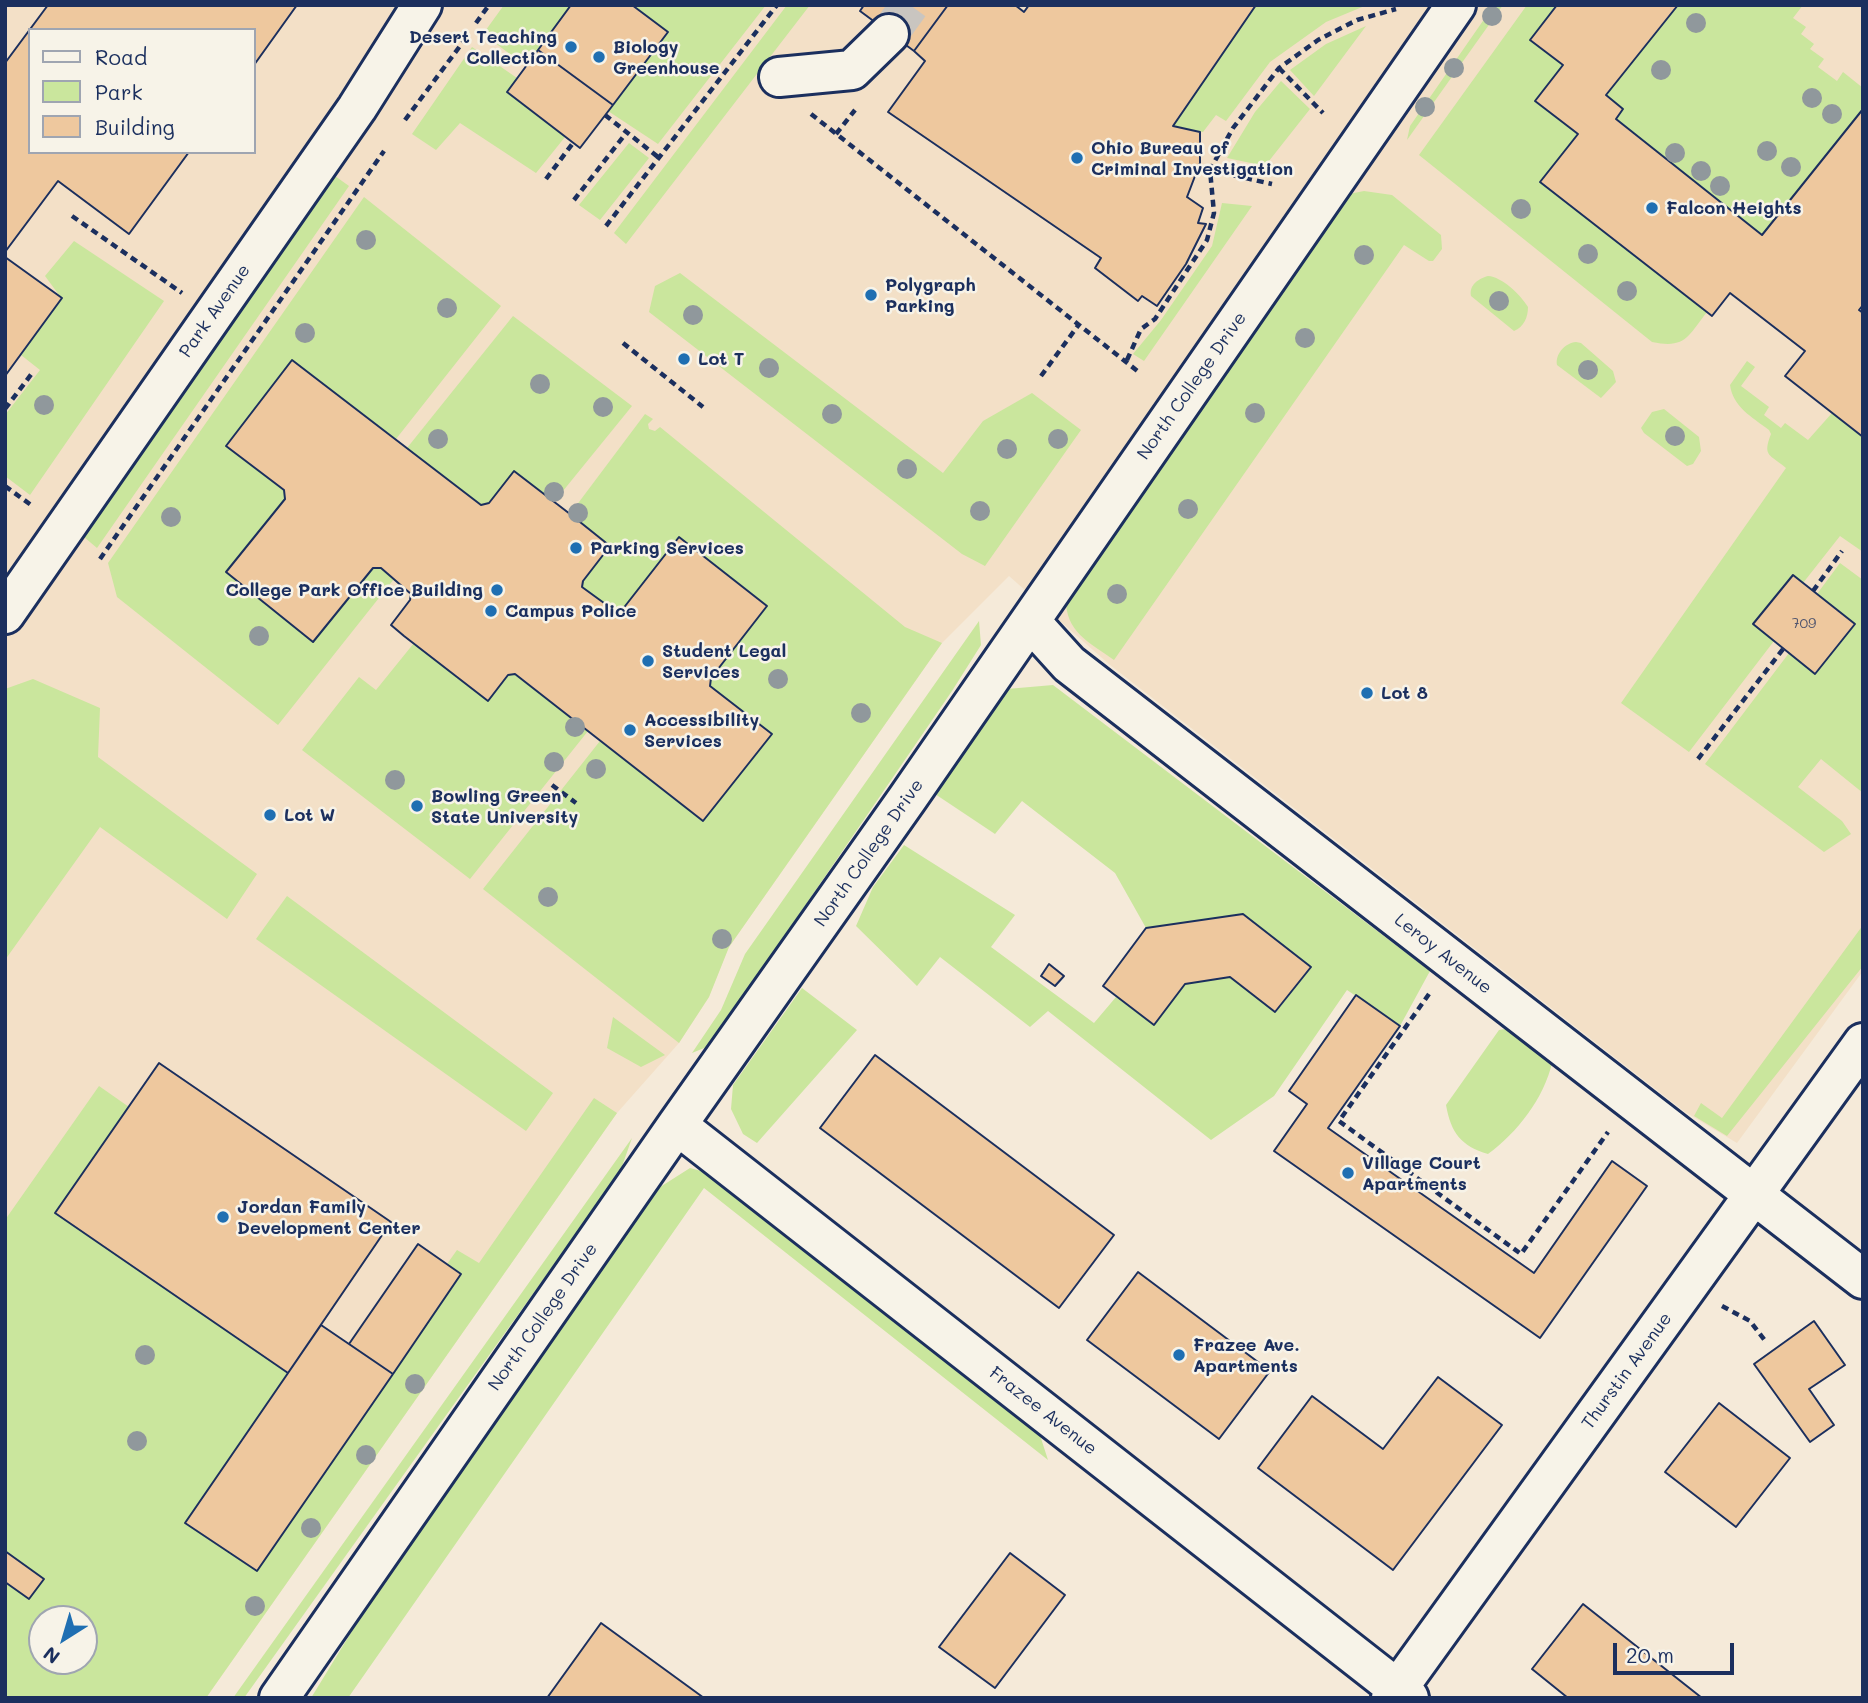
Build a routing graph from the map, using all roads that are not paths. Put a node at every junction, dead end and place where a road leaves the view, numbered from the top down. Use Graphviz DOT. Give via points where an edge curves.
graph roads {
  1 [pos="422,5"];
  2 [pos="1456,5"];
  3 [pos="889,34"];
  4 [pos="779,77"];
  5 [pos="5,614"];
  6 [pos="1030,621"];
  7 [pos="1863,1043"];
  8 [pos="677,1125"];
  9 [pos="1754,1194"];
  10 [pos="1863,1279"];
  11 [pos="1399,1695"];
  12 [pos="279,1698"];
  1 -- 5 [label="street, Park Avenue" via="357,108"];
  2 -- 6 [label="street, North College Drive"];
  3 -- 4 [label="street" via="852,70"];
  6 -- 8 [label="street, North College Drive"];
  6 -- 9 [label="street, Leroy Avenue" via="1077,670"];
  7 -- 9 [label="street, Thurstin Avenue"];
  8 -- 11 [label="street, Frazee Avenue"];
  8 -- 12 [label="street, North College Drive"];
  9 -- 10 [label="street, Leroy Avenue"];
  9 -- 11 [label="street, Thurstin Avenue"];
}
